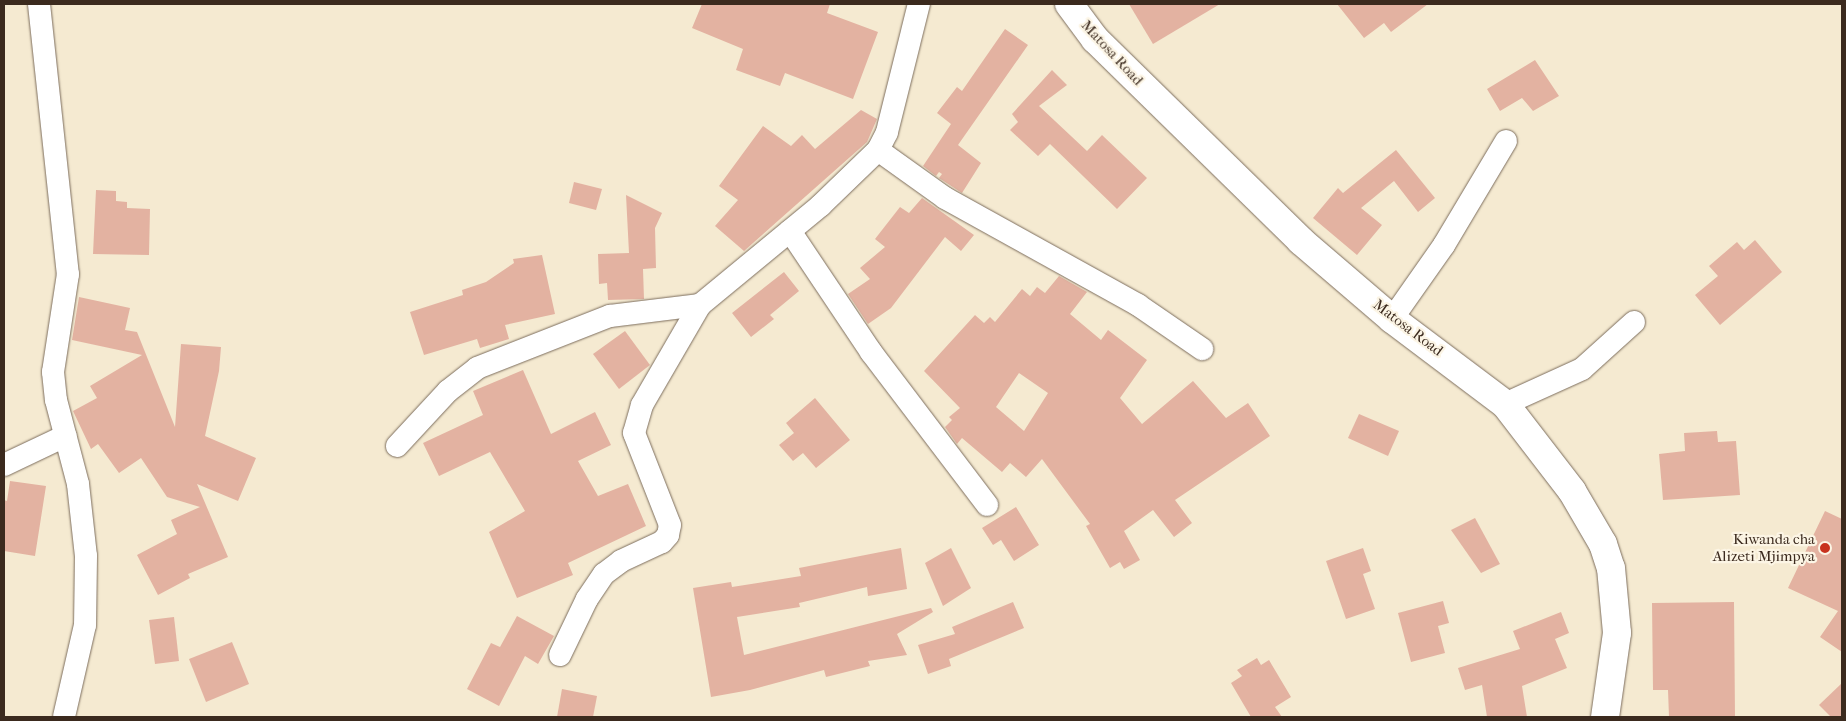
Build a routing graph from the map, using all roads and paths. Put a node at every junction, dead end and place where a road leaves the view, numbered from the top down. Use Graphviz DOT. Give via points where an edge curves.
graph roads {
  1 [pos="39,4"];
  2 [pos="918,4"];
  3 [pos="1069,4"];
  4 [pos="1506,142"];
  5 [pos="878,150"];
  6 [pos="790,230"];
  7 [pos="700,305"];
  8 [pos="1392,319"];
  9 [pos="1634,322"];
  10 [pos="1202,349"];
  11 [pos="1505,404"];
  12 [pos="65,436"];
  13 [pos="397,446"];
  14 [pos="4,465"];
  15 [pos="987,505"];
  16 [pos="560,655"];
  17 [pos="64,717"];
  18 [pos="1605,717"];
  1 -- 12 [label="street" via="68,274 53,372"];
  2 -- 5 [label="street" via="887,132"];
  3 -- 8 [label="street, Matosa Road" via="1095,39 1286,227"];
  4 -- 8 [label="street" via="1444,245"];
  5 -- 6 [label="street"];
  5 -- 10 [label="street" via="945,198 1131,301"];
  6 -- 7 [label="street"];
  6 -- 15 [label="street" via="871,352"];
  7 -- 13 [label="street" via="610,316 477,368 448,391"];
  7 -- 16 [label="street" via="636,421 634,433 670,525 668,535 662,542 621,561 604,574 587,599"];
  8 -- 11 [label="street, Matosa Road"];
  9 -- 11 [label="street" via="1582,369"];
  11 -- 18 [label="street, Matosa Road" via="1572,491 1603,544 1611,568 1617,633"];
  12 -- 14 [label="street"];
  12 -- 17 [label="street" via="78,484 86,556 84,626"];
}
